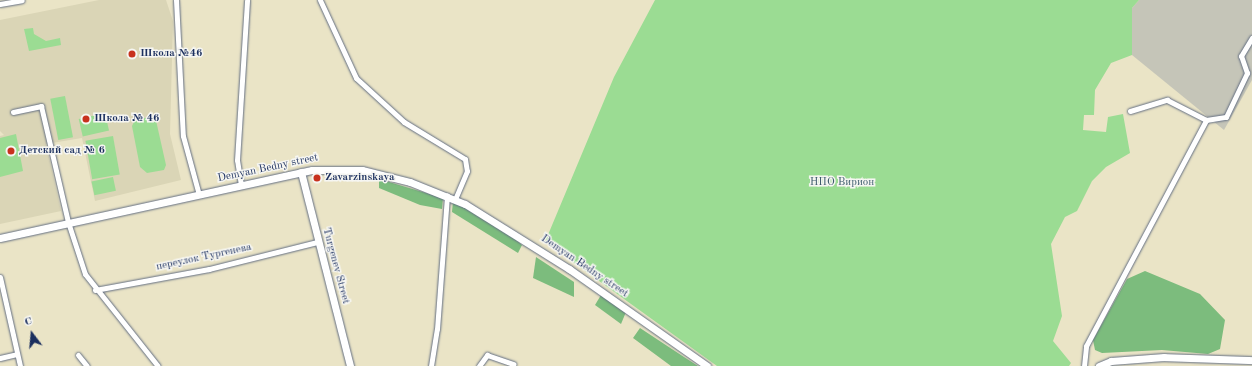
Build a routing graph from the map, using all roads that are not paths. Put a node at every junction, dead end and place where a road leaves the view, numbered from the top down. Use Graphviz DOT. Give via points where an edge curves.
graph roads {
  1 [pos="22,0"];
  2 [pos="176,0"];
  3 [pos="247,0"];
  4 [pos="320,0"];
  5 [pos="0,4"];
  6 [pos="1252,38"];
  7 [pos="1130,111"];
  8 [pos="13,112"];
  9 [pos="1206,120"];
  10 [pos="301,172"];
  11 [pos="241,185"];
  12 [pos="199,195"];
  13 [pos="447,195"];
  14 [pos="455,199"];
  15 [pos="68,222"];
  16 [pos="0,238"];
  17 [pos="317,242"];
  18 [pos="0,277"];
  19 [pos="95,290"];
  20 [pos="17,354"];
  21 [pos="78,355"];
  22 [pos="0,358"];
  23 [pos="1252,360"];
  24 [pos="513,364"];
  25 [pos="20,366"];
  26 [pos="87,366"];
  27 [pos="158,366"];
  28 [pos="350,366"];
  29 [pos="431,366"];
  30 [pos="479,366"];
  31 [pos="707,366"];
  32 [pos="1084,366"];
  33 [pos="1099,366"];
  1 -- 5 [label="street"];
  2 -- 12 [label="street" via="183,136"];
  3 -- 11 [label="street" via="237,160"];
  4 -- 14 [label="street" via="356,78 404,122 465,159 467,171"];
  6 -- 9 [label="street" via="1242,56 1247,73 1226,117"];
  7 -- 9 [label="street" via="1167,100"];
  8 -- 15 [label="street" via="41,106"];
  9 -- 32 [label="street" via="1086,346"];
  10 -- 11 [label="street, Demyan Bedny street"];
  10 -- 13 [label="street, Demyan Bedny street" via="337,167 362,170"];
  10 -- 17 [label="street, Turgenev Street"];
  11 -- 12 [label="street, Demyan Bedny street"];
  12 -- 15 [label="street, Demyan Bedny street"];
  13 -- 14 [label="street, Demyan Bedny street"];
  13 -- 29 [label="street" via="437,329"];
  14 -- 31 [label="street, Demyan Bedny street" via="562,265"];
  15 -- 16 [label="street, Demyan Bedny street"];
  15 -- 19 [label="street" via="81,264"];
  17 -- 19 [label="street, переулок Тургенева" via="209,269"];
  17 -- 28 [label="street, Turgenev Street"];
  18 -- 20 [label="street"];
  19 -- 27 [label="street"];
  20 -- 22 [label="street"];
  20 -- 25 [label="street"];
  21 -- 26 [label="street"];
  23 -- 33 [label="street" via="1164,357 1111,361"];
  24 -- 30 [label="street" via="487,355"];
}
